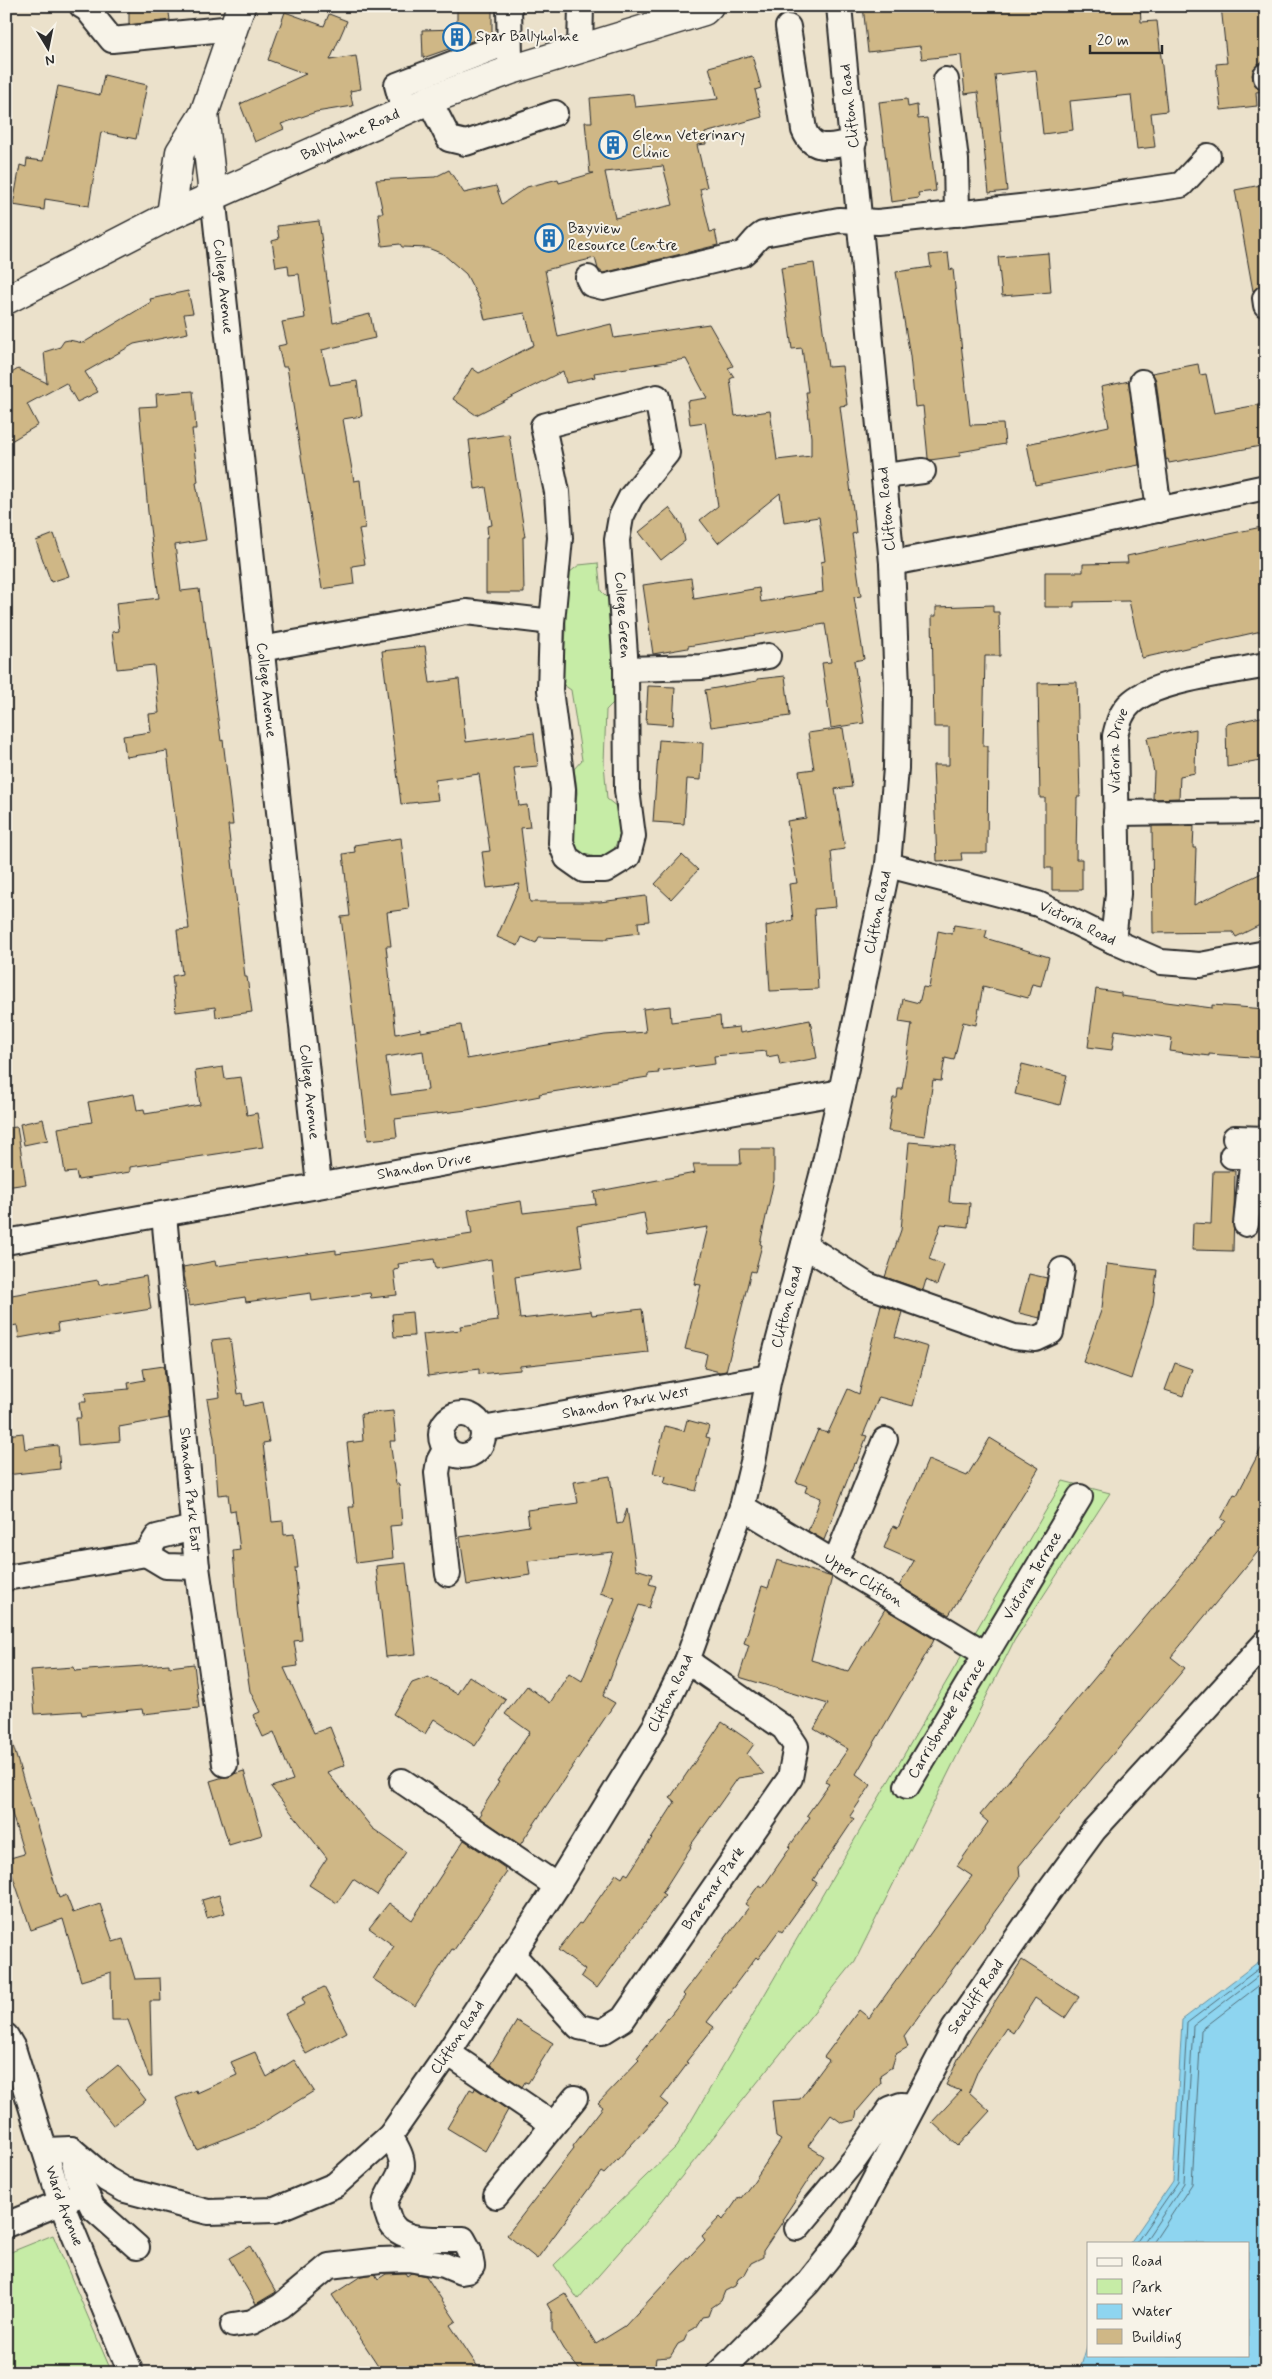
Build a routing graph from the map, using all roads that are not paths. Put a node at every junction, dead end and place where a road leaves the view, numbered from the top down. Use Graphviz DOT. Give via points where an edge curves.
graph roads {
  1 [pos="82,6"];
  2 [pos="509,6"];
  3 [pos="582,6"];
  4 [pos="709,6"];
  5 [pos="839,6"];
  6 [pos="238,17"];
  7 [pos="788,27"];
  8 [pos="509,42"];
  9 [pos="580,48"];
  10 [pos="511,70"];
  11 [pos="946,80"];
  12 [pos="429,100"];
  13 [pos="404,112"];
  14 [pos="556,112"];
  15 [pos="204,114"];
  16 [pos="854,142"];
  17 [pos="1208,156"];
  18 [pos="213,195"];
  19 [pos="957,214"];
  20 [pos="171,215"];
  21 [pos="860,222"];
  22 [pos="588,278"];
  23 [pos="6,300"];
  24 [pos="1142,382"];
  25 [pos="923,471"];
  26 [pos="885,476"];
  27 [pos="1266,487"];
  28 [pos="1159,510"];
  29 [pos="892,563"];
  30 [pos="552,622"];
  31 [pos="261,649"];
  32 [pos="768,656"];
  33 [pos="1266,665"];
  34 [pos="626,669"];
  35 [pos="1266,812"];
  36 [pos="1116,813"];
  37 [pos="888,865"];
  38 [pos="1113,941"];
  39 [pos="1266,953"];
  40 [pos="841,1092"];
  41 [pos="1250,1149"];
  42 [pos="319,1185"];
  43 [pos="164,1215"];
  44 [pos="1246,1224"];
  45 [pos="6,1242"];
  46 [pos="804,1245"];
  47 [pos="1062,1270"];
  48 [pos="769,1377"];
  49 [pos="482,1429"];
  50 [pos="885,1440"];
  51 [pos="446,1448"];
  52 [pos="1080,1497"];
  53 [pos="742,1507"];
  54 [pos="193,1528"];
  55 [pos="146,1554"];
  56 [pos="836,1564"];
  57 [pos="197,1567"];
  58 [pos="448,1574"];
  59 [pos="6,1578"];
  60 [pos="1266,1642"];
  61 [pos="986,1654"];
  62 [pos="687,1660"];
  63 [pos="225,1764"];
  64 [pos="402,1781"];
  65 [pos="907,1786"];
  66 [pos="557,1886"];
  67 [pos="512,1954"];
  68 [pos="6,2036"];
  69 [pos="448,2053"];
  70 [pos="574,2098"];
  71 [pos="913,2106"];
  72 [pos="553,2124"];
  73 [pos="390,2136"];
  74 [pos="71,2149"];
  75 [pos="45,2150"];
  76 [pos="106,2179"];
  77 [pos="84,2192"];
  78 [pos="496,2196"];
  79 [pos="61,2203"];
  80 [pos="6,2225"];
  81 [pos="797,2228"];
  82 [pos="137,2247"];
  83 [pos="233,2325"];
  84 [pos="131,2373"];
  85 [pos="719,2373"];
  1 -- 6 [label="street" via="112,40"];
  2 -- 8 [label="street"];
  3 -- 9 [label="street"];
  4 -- 9 [label="main road, Ballyholme Road" via="704,11"];
  5 -- 16 [label="street, Clifton Road"];
  6 -- 15 [label="main road"];
  7 -- 16 [label="street" via="807,138 822,147"];
  8 -- 10 [label="street"];
  8 -- 13 [label="street" via="397,85"];
  9 -- 10 [label="main road, Ballyholme Road"];
  10 -- 12 [label="main road, Ballyholme Road"];
  11 -- 19 [label="street" via="956,160"];
  12 -- 13 [label="main road, Ballyholme Road"];
  12 -- 14 [label="street" via="449,139 466,144"];
  13 -- 18 [label="main road, Ballyholme Road"];
  15 -- 18 [label="main road"];
  15 -- 20 [label="main road" via="180,152"];
  16 -- 21 [label="street, Clifton Road"];
  17 -- 19 [label="street" via="1181,185"];
  18 -- 20 [label="main road, Ballyholme Road"];
  18 -- 31 [label="street, College Avenue"];
  19 -- 21 [label="street"];
  20 -- 23 [label="main road, Ballyholme Road"];
  21 -- 22 [label="street" via="839,220 763,234 742,254 603,287 591,284"];
  21 -- 26 [label="street, Clifton Road"];
  24 -- 28 [label="street"];
  25 -- 26 [label="street"];
  26 -- 29 [label="street, Clifton Road"];
  27 -- 28 [label="street"];
  28 -- 29 [label="street"];
  29 -- 37 [label="street, Clifton Road" via="897,686 896,758"];
  30 -- 31 [label="street" via="466,612"];
  30 -- 34 [label="street, College Green" via="550,690 563,789 561,843 567,858 584,870 606,870 628,856 633,836 627,790"];
  30 -- 34 [label="street, College Green" via="560,538 557,492 543,426 657,397 667,453 631,497 621,518 617,540"];
  31 -- 42 [label="street, College Avenue"];
  32 -- 34 [label="street" via="702,667"];
  33 -- 36 [label="street, Victoria Drive" via="1173,684 1132,702 1120,718 1115,736"];
  35 -- 36 [label="street"];
  36 -- 38 [label="street, Victoria Drive" via="1118,894"];
  37 -- 38 [label="street, Victoria Road" via="1038,904"];
  37 -- 40 [label="street, Clifton Road"];
  38 -- 39 [label="street, Victoria Road" via="1162,962 1200,965"];
  40 -- 42 [label="street, Shandon Drive"];
  40 -- 46 [label="street, Clifton Road"];
  41 -- 44 [label="street"];
  42 -- 43 [label="street, Shandon Drive"];
  43 -- 45 [label="street, Shandon Drive"];
  43 -- 54 [label="street, Shandon Park East"];
  46 -- 47 [label="street" via="867,1285 1014,1337 1036,1339 1051,1332"];
  46 -- 48 [label="street, Clifton Road"];
  48 -- 49 [label="street, Shandon Park West"];
  48 -- 53 [label="street, Clifton Road"];
  49 -- 51 [label="street" via="482,1443 473,1453 460,1456"];
  49 -- 51 [label="street" via="468,1414 453,1415 440,1432"];
  50 -- 56 [label="street"];
  51 -- 58 [label="street" via="439,1461 438,1473"];
  52 -- 61 [label="street, Victoria Terrace"];
  53 -- 56 [label="street, Upper Clifton"];
  53 -- 62 [label="street, Clifton Road"];
  54 -- 55 [label="street" via="157,1537"];
  54 -- 57 [label="street, Shandon Park East"];
  55 -- 57 [label="street" via="166,1566"];
  55 -- 59 [label="street"];
  56 -- 61 [label="street, Upper Clifton"];
  57 -- 63 [label="street, Shandon Park East"];
  60 -- 71 [label="street, Seacliff Road" via="1089,1837 954,2029"];
  61 -- 65 [label="street, Carrisbrooke Terrace"];
  62 -- 66 [label="street, Clifton Road" via="655,1726"];
  62 -- 67 [label="street, Braemar Park" via="784,1728 796,1746 790,1778 623,2019 602,2032 579,2027"];
  64 -- 66 [label="street"];
  66 -- 67 [label="street, Clifton Road"];
  67 -- 69 [label="street, Clifton Road"];
  68 -- 75 [label="street, Ward Avenue" via="13,2048"];
  69 -- 72 [label="street"];
  69 -- 73 [label="street, Clifton Road"];
  70 -- 72 [label="street"];
  71 -- 81 [label="street" via="900,2104 890,2109 855,2159"];
  71 -- 85 [label="street, Seacliff Road" via="844,2238 807,2284"];
  72 -- 78 [label="street"];
  73 -- 76 [label="street, Clifton Road" via="335,2184 275,2210 208,2212 125,2190"];
  73 -- 83 [label="street" via="402,2166 385,2205 390,2225 404,2235 463,2239 472,2266 461,2272 444,2265 408,2259 329,2266 281,2306 252,2322"];
  74 -- 75 [label="street"];
  74 -- 76 [label="street, Clifton Road"];
  74 -- 77 [label="street"];
  75 -- 79 [label="street, Ward Avenue"];
  76 -- 77 [label="street"];
  77 -- 79 [label="street"];
  77 -- 82 [label="street" via="93,2208"];
  79 -- 80 [label="street"];
  79 -- 84 [label="street, Ward Avenue"];
}
